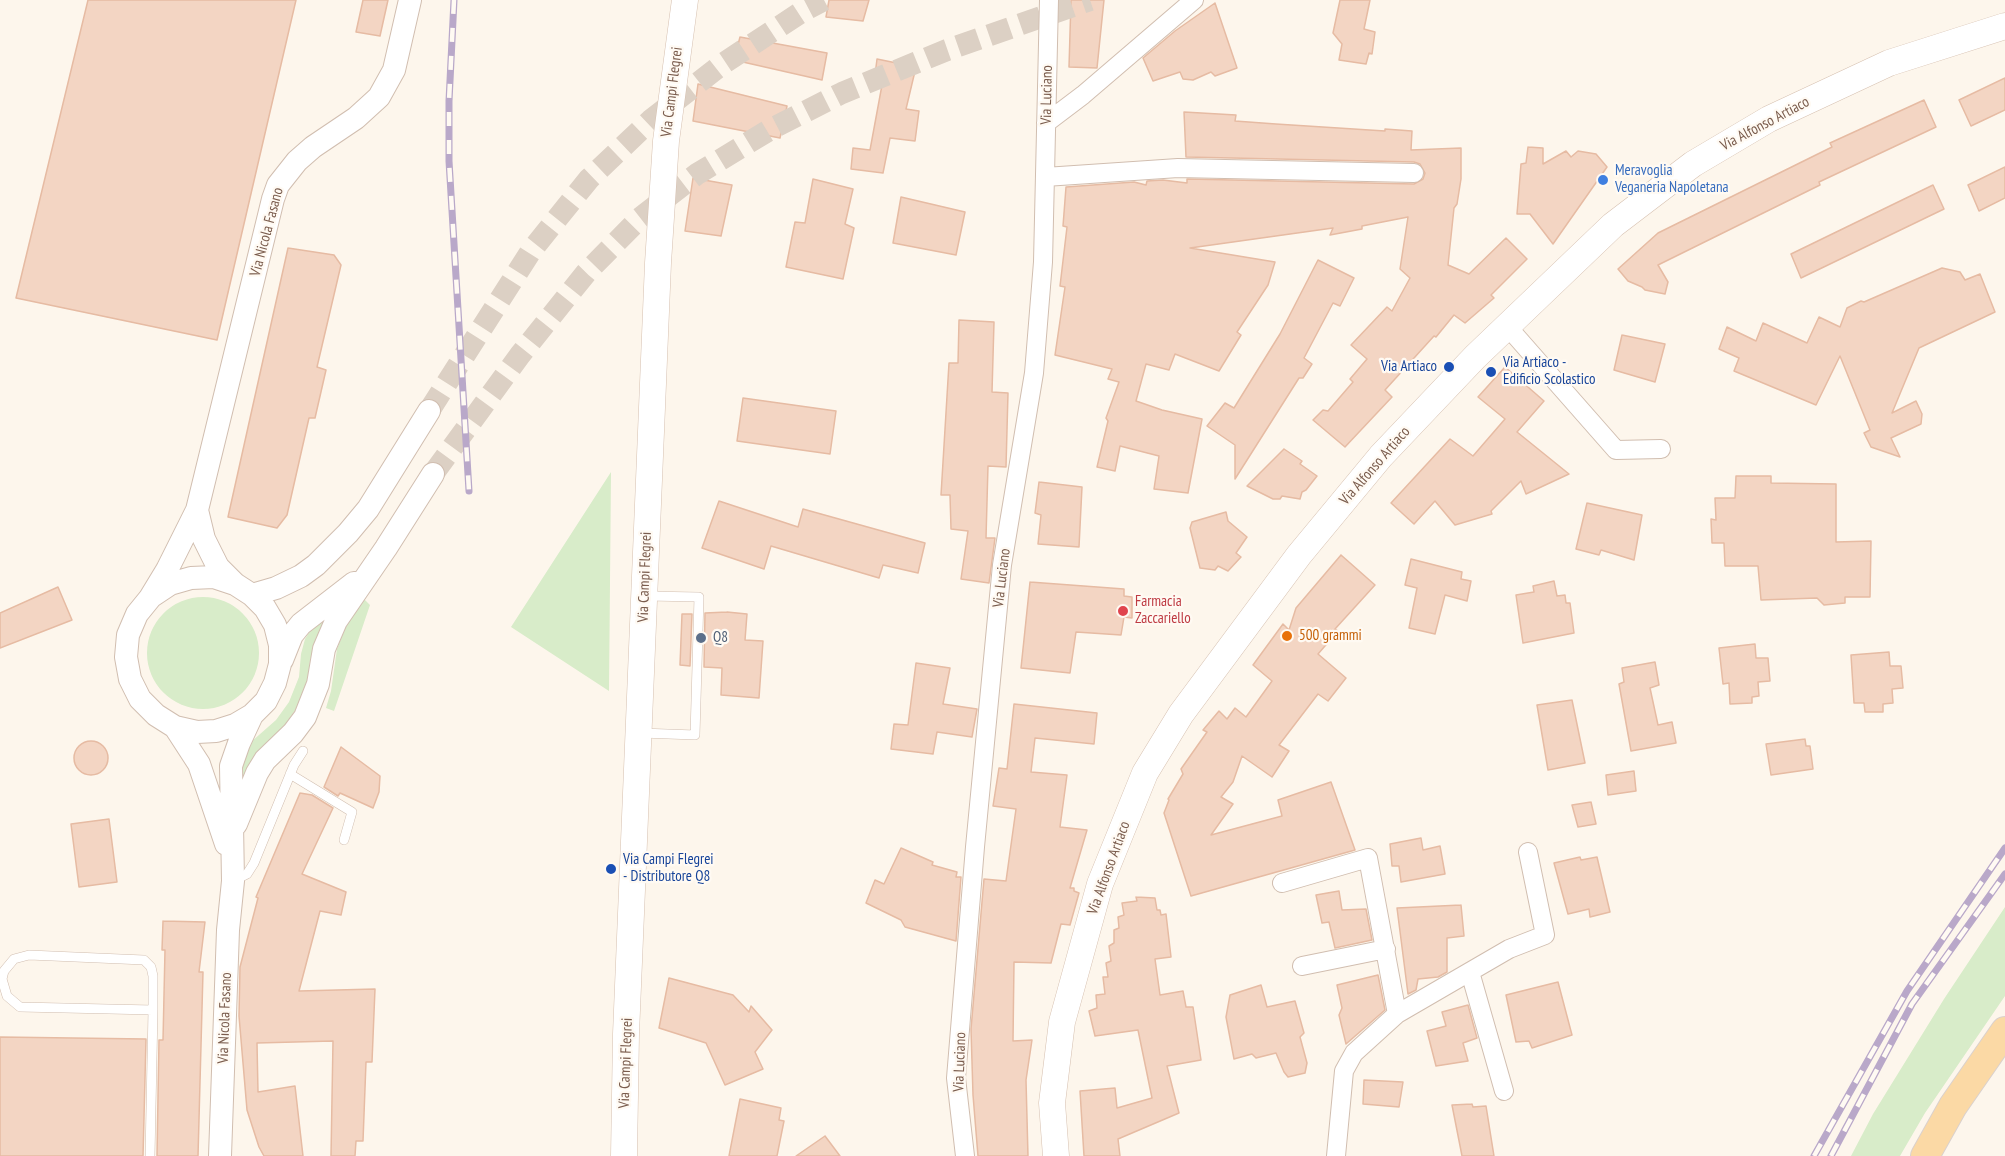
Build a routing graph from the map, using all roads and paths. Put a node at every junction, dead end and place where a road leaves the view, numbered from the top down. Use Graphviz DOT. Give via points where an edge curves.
graph roads {
  1 [pos="410,0"];
  2 [pos="685,0"];
  3 [pos="1049,0"];
  4 [pos="1194,0"];
  5 [pos="2005,26"];
  6 [pos="1046,123"];
  7 [pos="1414,173"];
  8 [pos="1045,177"];
  9 [pos="1507,326"];
  10 [pos="429,411"];
  11 [pos="1661,449"];
  12 [pos="433,474"];
  13 [pos="197,510"];
  14 [pos="368,573"];
  15 [pos="244,589"];
  16 [pos="644,596"];
  17 [pos="150,598"];
  18 [pos="280,664"];
  19 [pos="252,715"];
  20 [pos="175,727"];
  21 [pos="639,733"];
  22 [pos="303,751"];
  23 [pos="290,774"];
  24 [pos="233,831"];
  25 [pos="344,840"];
  26 [pos="1528,852"];
  27 [pos="232,872"];
  28 [pos="1282,883"];
  29 [pos="1386,949"];
  30 [pos="1302,966"];
  31 [pos="1470,972"];
  32 [pos="3,996"];
  33 [pos="153,1011"];
  34 [pos="1397,1014"];
  35 [pos="2005,1031"];
  36 [pos="1503,1091"];
  37 [pos="150,1156"];
  38 [pos="220,1156"];
  39 [pos="624,1156"];
  40 [pos="965,1156"];
  41 [pos="1056,1156"];
  42 [pos="1336,1156"];
  43 [pos="1925,1156"];
  1 -- 13 [label="street, Via Nicola Fasano" via="394,70 379,96 356,118 313,147 278,184"];
  2 -- 16 [label="main road, Via Campi Flegrei" via="666,141"];
  3 -- 6 [label="street, Via Luciano"];
  4 -- 6 [label="street"];
  5 -- 9 [label="main road, Via Alfonso Artiaco" via="1889,63 1769,119 1693,165 1613,225"];
  6 -- 8 [label="street, Via Luciano"];
  7 -- 8 [label="street" via="1178,168"];
  8 -- 40 [label="street, Via Luciano" via="1034,374 1002,565 956,1078"];
  9 -- 11 [label="street" via="1616,450"];
  9 -- 41 [label="main road, Via Alfonso Artiaco" via="1381,456 1299,555 1181,714 1145,773 1100,884 1062,1022 1052,1103"];
  10 -- 15 [label="street" via="368,510 316,565 276,588"];
  12 -- 14 [label="street"];
  13 -- 15 [label="street" via="204,539 218,567"];
  13 -- 17 [label="street"];
  14 -- 18 [label="street" via="304,621 292,635"];
  14 -- 24 [label="street" via="329,635 318,684 305,717 265,760"];
  15 -- 17 [label="street" via="214,578 191,578 170,584"];
  15 -- 18 [label="street" via="266,608 275,625"];
  16 -- 21 [label="main road, Via Campi Flegrei"];
  16 -- 21 [label="lane" via="699,597 695,735"];
  17 -- 20 [label="street" via="128,635 130,679 140,699"];
  18 -- 19 [label="street" via="271,692"];
  19 -- 20 [label="street" via="216,731"];
  19 -- 24 [label="street, Via Nicola Fasano" via="231,766"];
  20 -- 27 [label="street" via="199,764"];
  21 -- 39 [label="main road, Via Campi Flegrei"];
  22 -- 23 [label="lane"];
  23 -- 25 [label="lane" via="352,812"];
  23 -- 27 [label="lane" via="254,863 246,874"];
  24 -- 27 [label="street, Via Nicola Fasano"];
  26 -- 31 [label="street" via="1545,935 1509,949"];
  27 -- 38 [label="street, Via Nicola Fasano"];
  28 -- 29 [label="street" via="1368,858"];
  29 -- 30 [label="street"];
  29 -- 34 [label="street"];
  31 -- 34 [label="street"];
  31 -- 36 [label="street"];
  32 -- 33 [label="lane" via="29,1008"];
  32 -- 33 [label="lane" via="4,971 21,956 140,959 147,962 153,976"];
  33 -- 37 [label="lane"];
  34 -- 42 [label="street" via="1354,1053 1344,1071"];
  35 -- 43 [label="main road" via="1953,1106"];
}
